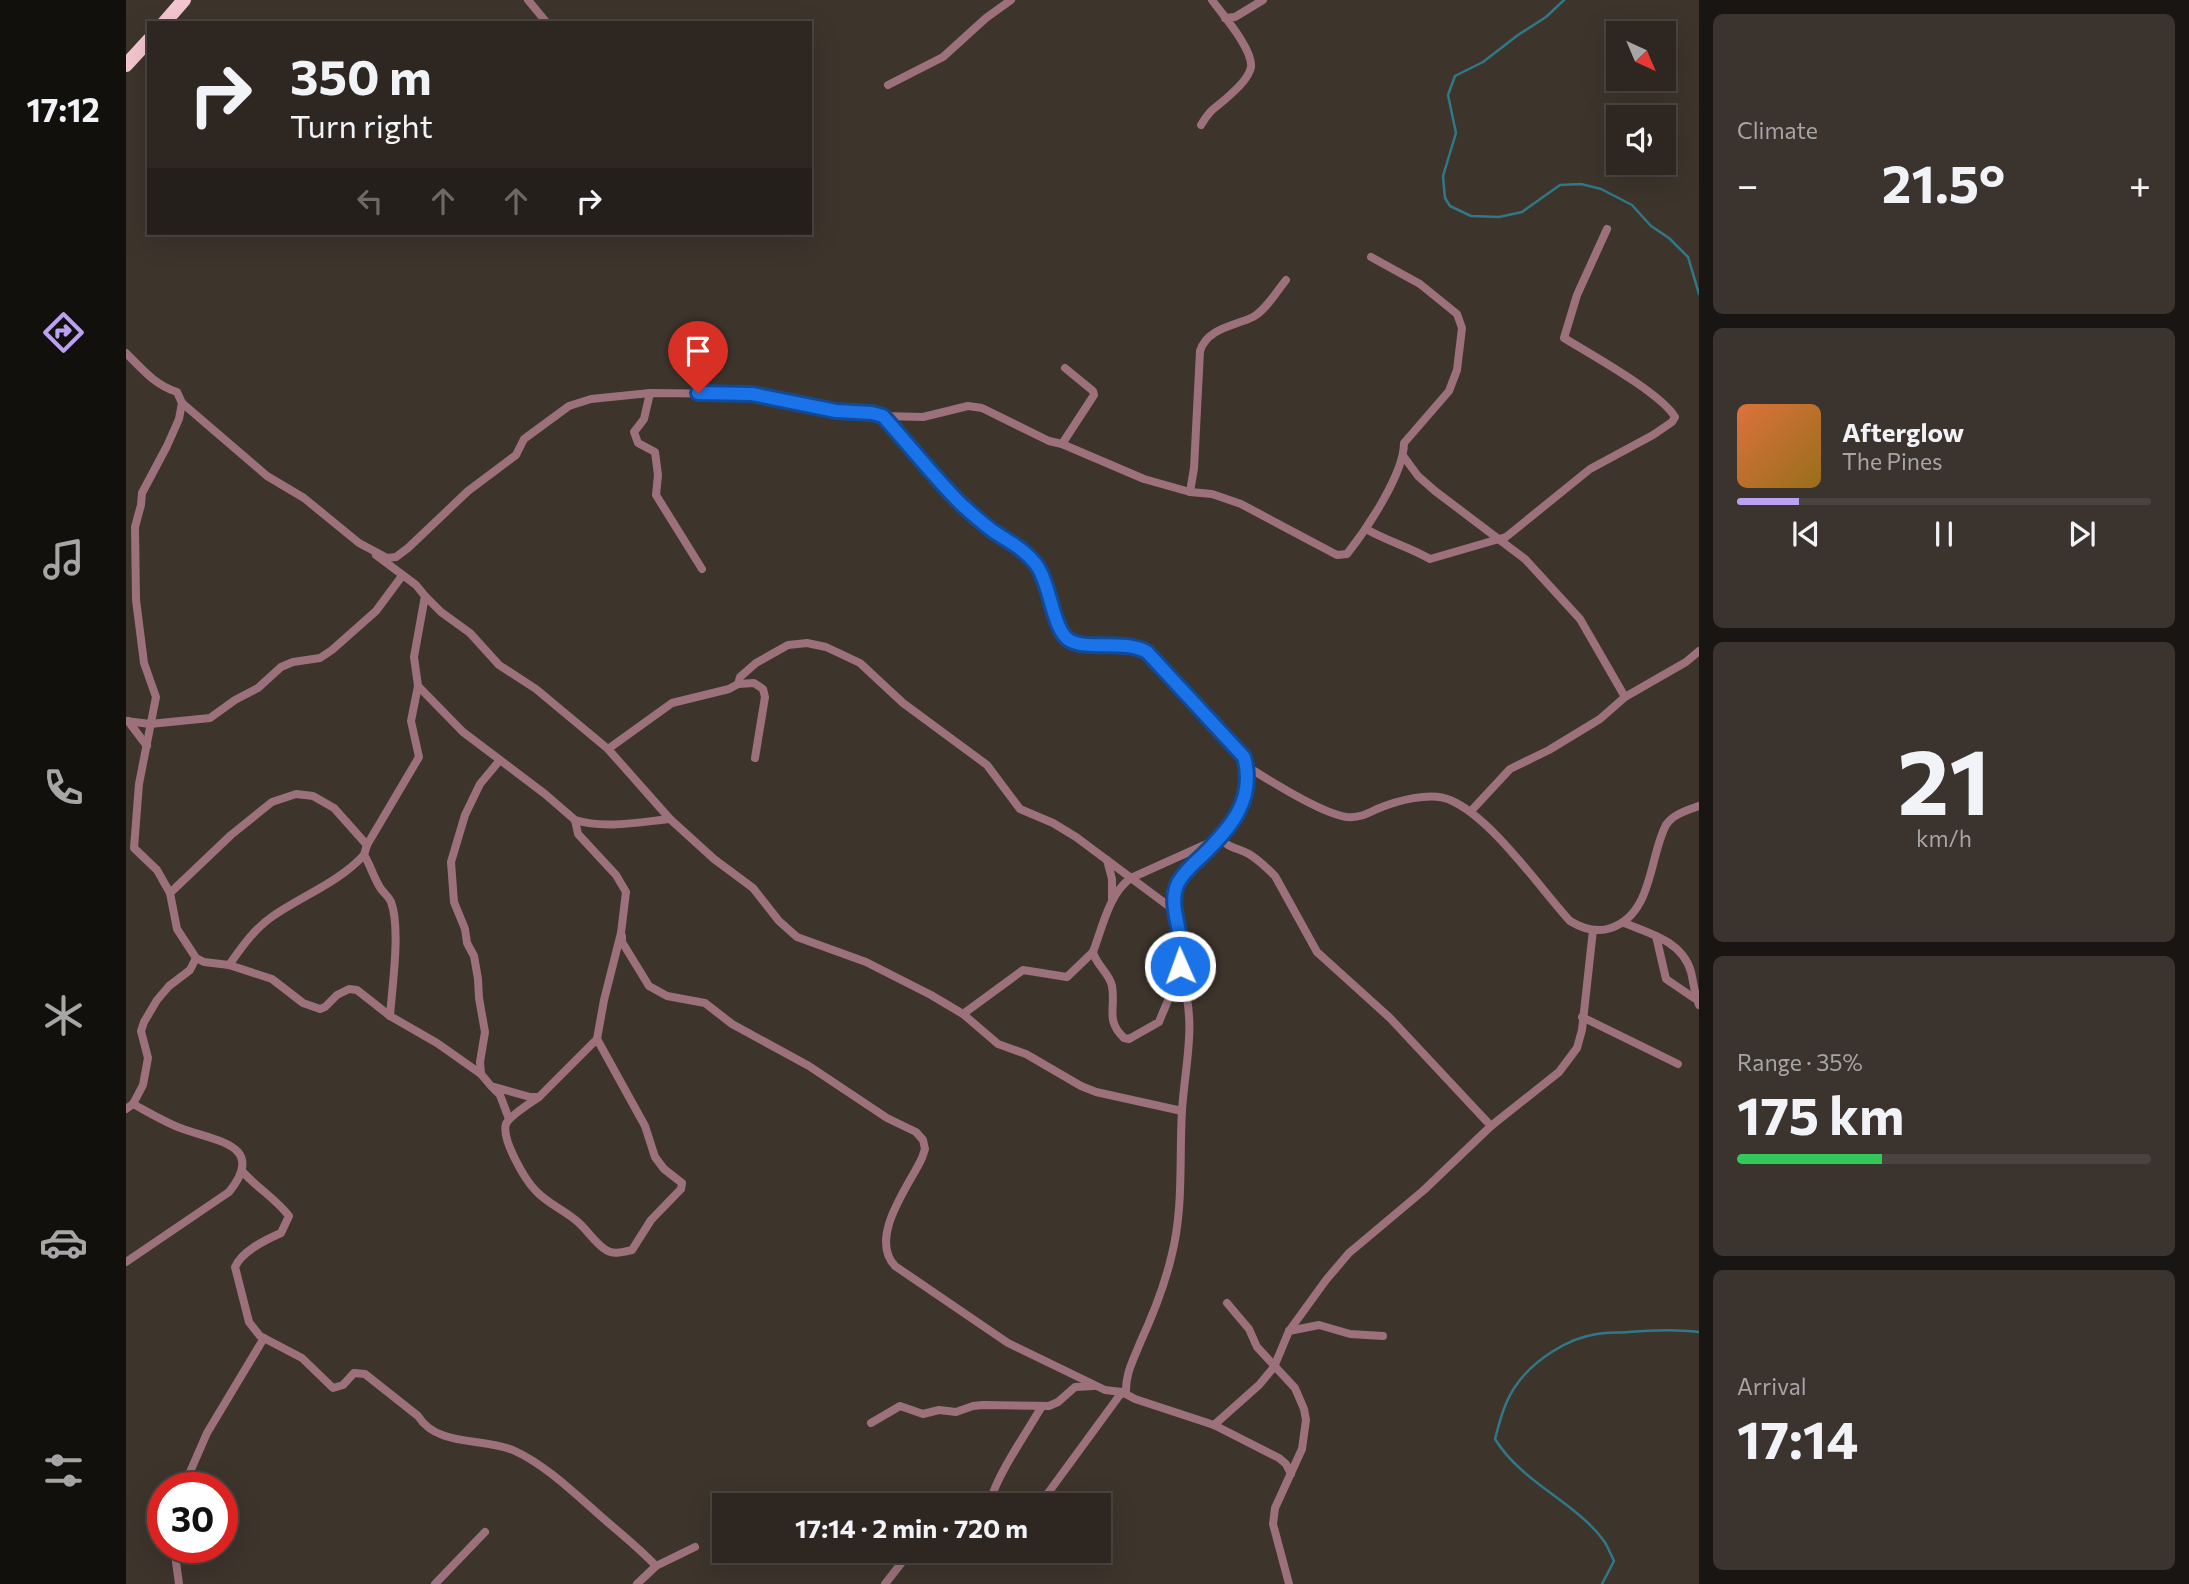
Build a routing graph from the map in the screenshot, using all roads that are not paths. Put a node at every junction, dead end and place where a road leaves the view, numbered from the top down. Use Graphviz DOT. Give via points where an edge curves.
graph roads {
  1 [pos="184,0"];
  2 [pos="528,0"];
  3 [pos="1011,0"];
  4 [pos="1212,0"];
  5 [pos="1263,0"];
  6 [pos="1225,18"];
  7 [pos="166,21"];
  8 [pos="545,21"];
  9 [pos="146,43"];
  10 [pos="126,65"];
  11 [pos="888,85"];
  12 [pos="1201,125"];
  13 [pos="1607,229"];
  14 [pos="1371,257"];
  15 [pos="1286,280"];
  16 [pos="126,353"];
  17 [pos="1065,368"];
  18 [pos="650,393"];
  19 [pos="182,403"];
  20 [pos="883,416"];
  21 [pos="1062,444"];
  22 [pos="1404,457"];
  23 [pos="1190,492"];
  24 [pos="1366,530"];
  25 [pos="1499,538"];
  26 [pos="130,549"];
  27 [pos="372,550"];
  28 [pos="702,569"];
  29 [pos="402,576"];
  30 [pos="425,596"];
  31 [pos="1699,651"];
  32 [pos="738,684"];
  33 [pos="418,685"];
  34 [pos="1625,697"];
  35 [pos="127,721"];
  36 [pos="150,724"];
  37 [pos="147,746"];
  38 [pos="608,750"];
  39 [pos="755,758"];
  40 [pos="500,760"];
  41 [pos="1247,766"];
  42 [pos="1699,806"];
  43 [pos="1471,811"];
  44 [pos="670,819"];
  45 [pos="575,820"];
  46 [pos="1220,838"];
  47 [pos="367,845"];
  48 [pos="364,855"];
  49 [pos="1107,860"];
  50 [pos="1131,878"];
  51 [pos="170,893"];
  52 [pos="1112,903"];
  53 [pos="1174,910"];
  54 [pos="1624,923"];
  55 [pos="1594,930"];
  56 [pos="621,933"];
  57 [pos="1656,936"];
  58 [pos="1093,953"];
  59 [pos="196,958"];
  60 [pos="229,965"];
  61 [pos="1182,979"];
  62 [pos="1698,1002"];
  63 [pos="962,1014"];
  64 [pos="390,1016"];
  65 [pos="1582,1017"];
  66 [pos="597,1039"];
  67 [pos="1678,1064"];
  68 [pos="481,1074"];
  69 [pos="491,1086"];
  70 [pos="539,1097"];
  71 [pos="130,1107"];
  72 [pos="1182,1111"];
  73 [pos="509,1119"];
  74 [pos="1491,1126"];
  75 [pos="242,1171"];
  76 [pos="126,1262"];
  77 [pos="1227,1303"];
  78 [pos="1289,1331"];
  79 [pos="1383,1336"];
  80 [pos="264,1338"];
  81 [pos="1274,1367"];
  82 [pos="1098,1386"];
  83 [pos="1124,1393"];
  84 [pos="1042,1406"];
  85 [pos="871,1423"];
  86 [pos="1214,1426"];
  87 [pos="190,1472"];
  88 [pos="1292,1474"];
  89 [pos="994,1493"];
  90 [pos="1048,1493"];
  91 [pos="485,1532"];
  92 [pos="695,1547"];
  93 [pos="176,1563"];
  94 [pos="901,1563"];
  95 [pos="656,1566"];
  96 [pos="179,1584"];
  97 [pos="435,1584"];
  98 [pos="637,1584"];
  99 [pos="885,1584"];
  100 [pos="1289,1584"];
  1 -- 7 [label="highway"];
  2 -- 8 [label="street"];
  3 -- 11 [label="street" via="943,57"];
  4 -- 6 [label="street"];
  5 -- 6 [label="street" via="1236,17"];
  6 -- 12 [label="street" via="1247,49 1251,66 1243,82 1210,109"];
  9 -- 10 [label="highway"];
  13 -- 25 [label="street" via="1577,295 1564,338 1637,384 1675,417 1653,435 1590,469 1525,524"];
  14 -- 22 [label="street" via="1420,284 1457,314 1462,328 1457,370 1449,391 1411,432 1404,443"];
  15 -- 23 [label="street" via="1253,317 1209,335 1203,343"];
  16 -- 19 [label="street" via="164,388 177,392"];
  17 -- 21 [label="street" via="1094,395"];
  18 -- 20 [label="street" via="752,394"];
  18 -- 27 [label="street" via="569,406 524,439 516,455 468,491 396,557"];
  18 -- 28 [label="street" via="644,419 634,432 638,443 655,452 656,495"];
  19 -- 26 [label="street" via="167,446 142,493"];
  19 -- 27 [label="street" via="267,475"];
  20 -- 21 [label="street" via="982,408"];
  20 -- 41 [label="street" via="961,504 1038,566 1066,637 1079,643 1114,644 1147,652 1244,757"];
  21 -- 23 [label="street" via="1144,479"];
  22 -- 24 [label="street"];
  22 -- 25 [label="street" via="1434,491"];
  23 -- 24 [label="street" via="1241,504 1337,555 1347,554"];
  24 -- 25 [label="street" via="1430,559"];
  25 -- 34 [label="street" via="1525,559 1580,619"];
  26 -- 36 [label="street" via="144,663 156,697"];
  27 -- 29 [label="street"];
  29 -- 30 [label="street"];
  29 -- 36 [label="street" via="376,611 320,658 281,667 258,688 209,718"];
  30 -- 33 [label="street" via="414,657"];
  30 -- 38 [label="street" via="470,632 499,665 536,689"];
  31 -- 34 [label="street"];
  32 -- 38 [label="street" via="672,703"];
  32 -- 39 [label="street" via="754,683 765,697"];
  32 -- 49 [label="street" via="755,663 788,645 826,647 860,663 903,703 987,765 1020,809 1054,823"];
  33 -- 40 [label="street" via="463,732"];
  33 -- 47 [label="street" via="411,721 419,757"];
  34 -- 43 [label="street" via="1600,719 1510,769"];
  35 -- 36 [label="street"];
  35 -- 37 [label="street"];
  36 -- 37 [label="street"];
  37 -- 51 [label="street" via="134,848 157,870"];
  38 -- 44 [label="street"];
  40 -- 45 [label="street"];
  40 -- 68 [label="street" via="480,784 465,815 451,863 454,902 478,979 485,1032"];
  41 -- 43 [label="street" via="1290,792 1349,817 1432,797 1451,800"];
  41 -- 46 [label="street" via="1244,803"];
  42 -- 54 [label="street" via="1667,824 1648,885"];
  43 -- 55 [label="street" via="1570,921"];
  44 -- 45 [label="street"];
  44 -- 63 [label="street" via="753,888 797,937 866,962"];
  45 -- 56 [label="street" via="578,834 617,875 626,892"];
  46 -- 50 [label="street"];
  46 -- 53 [label="street" via="1178,882"];
  46 -- 74 [label="street" via="1225,845 1248,853 1275,876 1317,952 1390,1018"];
  47 -- 48 [label="street"];
  47 -- 51 [label="street" via="334,808 313,796 296,794 272,802"];
  48 -- 60 [label="street" via="336,880 271,917"];
  48 -- 64 [label="street" via="391,901 396,930"];
  49 -- 50 [label="street"];
  49 -- 52 [label="street"];
  50 -- 52 [label="street" via="1122,884"];
  50 -- 53 [label="street"];
  51 -- 59 [label="street" via="177,929"];
  52 -- 58 [label="street"];
  53 -- 58 [label="street" via="1180,939 1177,977 1159,1022 1129,1039 1116,1031 1112,984"];
  54 -- 55 [label="street"];
  54 -- 57 [label="street"];
  55 -- 65 [label="street"];
  56 -- 66 [label="street"];
  56 -- 82 [label="street" via="622,942 655,991 705,1003 732,1024 916,1132 925,1149 888,1222 888,1259 1008,1343"];
  57 -- 62 [label="street" via="1687,961"];
  57 -- 62 [label="street" via="1666,979"];
  58 -- 63 [label="street" via="1067,977 1023,970"];
  59 -- 60 [label="street"];
  59 -- 71 [label="street" via="190,970 163,993 144,1022 141,1031 148,1058 143,1085"];
  60 -- 64 [label="street" via="272,979 303,1003 320,1009 337,995 357,990"];
  61 -- 72 [label="street" via="1189,999 1190,1041"];
  63 -- 72 [label="street" via="998,1044 1026,1054 1081,1086"];
  64 -- 68 [label="street"];
  65 -- 67 [label="street"];
  65 -- 74 [label="street" via="1577,1048 1559,1072"];
  66 -- 70 [label="street"];
  66 -- 73 [label="street" via="651,1138 655,1157 682,1183 632,1250 608,1252 577,1221 535,1190 508,1143"];
  68 -- 69 [label="street"];
  69 -- 70 [label="street"];
  69 -- 73 [label="street" via="500,1095"];
  70 -- 73 [label="street"];
  71 -- 75 [label="street" via="233,1146 240,1154"];
  72 -- 83 [label="street" via="1181,1203 1171,1259 1129,1367"];
  74 -- 78 [label="street" via="1349,1253"];
  75 -- 76 [label="street" via="229,1192"];
  75 -- 80 [label="street" via="289,1216 281,1233 239,1259 235,1267 249,1322"];
  77 -- 81 [label="street"];
  78 -- 79 [label="street" via="1319,1325 1350,1334"];
  78 -- 81 [label="street"];
  80 -- 87 [label="street" via="207,1433"];
  80 -- 95 [label="street" via="302,1358 333,1388 354,1373 365,1374 418,1416 424,1426 523,1455 633,1542"];
  81 -- 86 [label="street"];
  81 -- 88 [label="street" via="1295,1388 1306,1420"];
  82 -- 83 [label="street"];
  82 -- 84 [label="street" via="1074,1387 1058,1402"];
  83 -- 86 [label="street"];
  83 -- 90 [label="street"];
  84 -- 85 [label="street" via="983,1405 923,1414 901,1406"];
  84 -- 89 [label="street"];
  86 -- 88 [label="street" via="1279,1458"];
  88 -- 100 [label="street" via="1275,1508 1273,1524"];
  91 -- 97 [label="street"];
  92 -- 95 [label="street"];
  93 -- 96 [label="street"];
  94 -- 99 [label="street"];
  95 -- 98 [label="street"];
}
